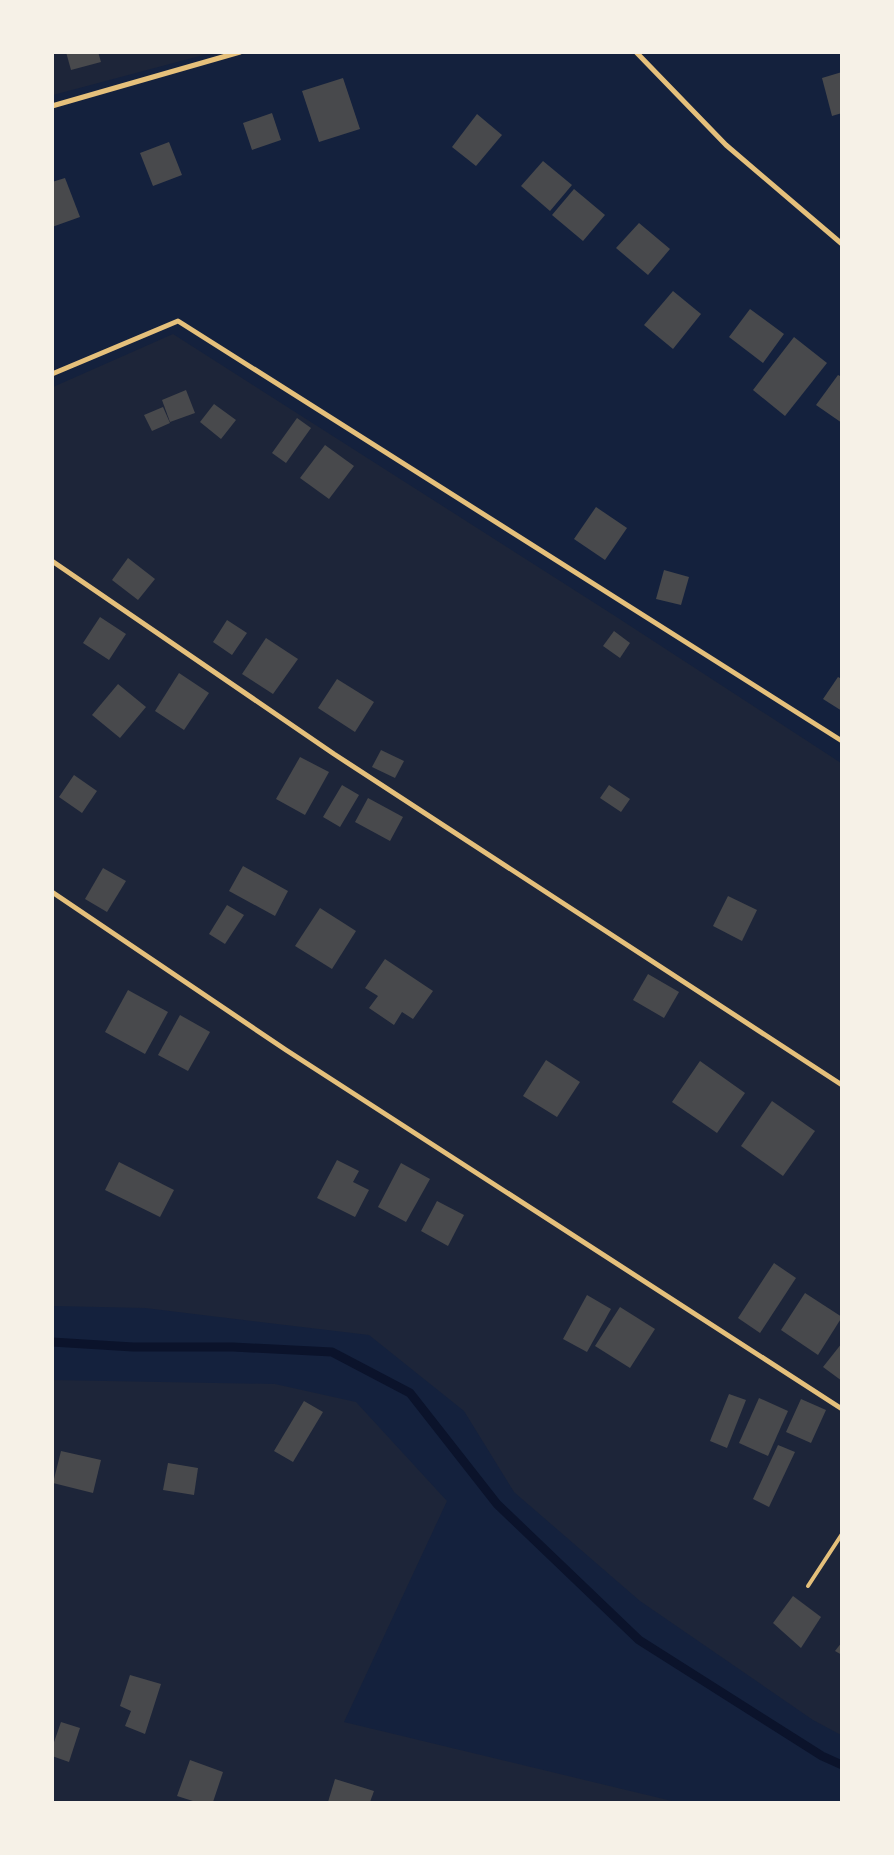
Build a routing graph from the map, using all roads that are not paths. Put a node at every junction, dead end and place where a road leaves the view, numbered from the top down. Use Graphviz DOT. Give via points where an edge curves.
graph roads {
  1 [pos="240,52"];
  2 [pos="636,52"];
  3 [pos="52,106"];
  4 [pos="842,244"];
  5 [pos="52,374"];
  6 [pos="52,561"];
  7 [pos="842,741"];
  8 [pos="52,892"];
  9 [pos="842,1084"];
  10 [pos="842,1409"];
  11 [pos="842,1534"];
  12 [pos="808,1586"];
  1 -- 3 [label="street"];
  2 -- 4 [label="street" via="726,145"];
  5 -- 7 [label="street" via="178,321"];
  6 -- 9 [label="street" via="334,754"];
  8 -- 10 [label="street" via="286,1050"];
  11 -- 12 [label="lane"];
}
